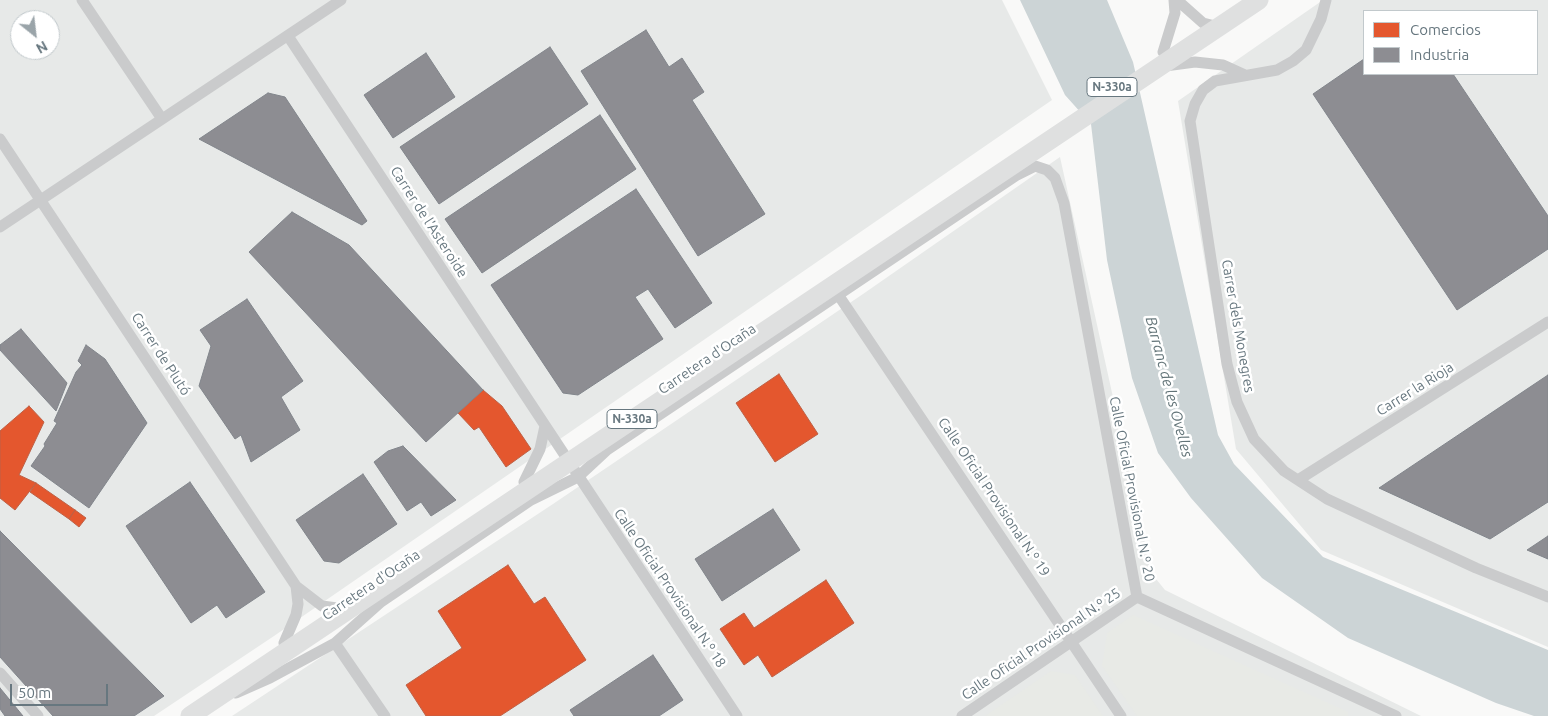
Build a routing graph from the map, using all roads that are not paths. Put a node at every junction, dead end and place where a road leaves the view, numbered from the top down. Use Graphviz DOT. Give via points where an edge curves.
graph roads {
  1 [pos="82,0"];
  2 [pos="341,0"];
  3 [pos="1176,0"];
  4 [pos="1238,0"];
  5 [pos="1259,0"];
  6 [pos="1320,0"];
  7 [pos="1326,0"];
  8 [pos="1322,19"];
  9 [pos="1211,25"];
  10 [pos="288,36"];
  11 [pos="1159,59"];
  12 [pos="1245,75"];
  13 [pos="162,120"];
  14 [pos="0,139"];
  15 [pos="1047,170"];
  16 [pos="41,200"];
  17 [pos="0,228"];
  18 [pos="839,296"];
  19 [pos="1548,322"];
  20 [pos="545,426"];
  21 [pos="569,465"];
  22 [pos="1298,480"];
  23 [pos="524,482"];
  24 [pos="296,586"];
  25 [pos="1137,597"];
  26 [pos="1548,598"];
  27 [pos="337,608"];
  28 [pos="1072,642"];
  29 [pos="284,643"];
  30 [pos="335,643"];
  31 [pos="0,673"];
  32 [pos="195,712"];
  33 [pos="38,716"];
  34 [pos="176,716"];
  35 [pos="384,716"];
  36 [pos="737,716"];
  37 [pos="962,716"];
  38 [pos="1122,716"];
  39 [pos="1396,716"];
  1 -- 13 [label="street"];
  2 -- 10 [label="street"];
  3 -- 9 [label="street"];
  3 -- 11 [label="street"];
  4 -- 9 [label="main road, Carretera d'Ocaña / N-330a"];
  5 -- 9 [label="main road, Carretera d'Ocaña / N-330a"];
  6 -- 8 [label="street"];
  7 -- 8 [label="street"];
  8 -- 12 [label="street, Carrer dels Monegres" via="1306,50 1293,62 1258,75"];
  9 -- 11 [label="main road, Carretera d'Ocaña / N-330a"];
  10 -- 13 [label="street"];
  10 -- 20 [label="street, Carrer de l'Asteroide"];
  11 -- 12 [label="street, Carretera d'Ocaña" via="1223,65"];
  11 -- 21 [label="main road, Carretera d'Ocaña / N-330a"];
  12 -- 22 [label="street, Carrer dels Monegres" via="1215,82 1203,90 1190,121 1191,139 1227,364 1237,402 1254,439 1284,471"];
  13 -- 16 [label="street"];
  14 -- 16 [label="street, Carrer de Plutó"];
  15 -- 18 [label="street, Carretera d'Ocaña" via="1035,166 1017,174"];
  15 -- 25 [label="street, Calle Oficial Provisional N.º 20" via="1055,178 1064,203"];
  16 -- 17 [label="street"];
  16 -- 24 [label="street, Carrer de Plutó"];
  18 -- 21 [label="street, Carretera d'Ocaña" via="607,450"];
  18 -- 28 [label="street, Calle Oficial Provisional N.º 19"];
  19 -- 22 [label="street, Carrer la Rioja"];
  20 -- 21 [label="street, Carrer de l'Asteroide"];
  20 -- 23 [label="street" via="540,449"];
  21 -- 23 [label="main road, Carretera d'Ocaña / N-330a"];
  21 -- 30 [label="street, Carretera d'Ocaña" via="531,500 389,597"];
  21 -- 32 [label="main road, Carretera d'Ocaña / N-330a"];
  21 -- 36 [label="street, Calle Oficial Provisional N.º 18"];
  22 -- 26 [label="street, Carrer dels Monegres" via="1335,503"];
  23 -- 27 [label="main road, Carretera d'Ocaña / N-330a"];
  24 -- 27 [label="street, Carrer de Plutó" via="322,606"];
  24 -- 29 [label="street" via="296,615"];
  25 -- 28 [label="street, Calle Oficial Provisional N.º 25"];
  25 -- 39 [label="street, Calle Oficial Provisional N.º 20"];
  27 -- 29 [label="main road, Carretera d'Ocaña / N-330a"];
  28 -- 37 [label="street, Calle Oficial Provisional N.º 25"];
  28 -- 38 [label="street, Calle Oficial Provisional N.º 19"];
  29 -- 34 [label="main road, Carretera d'Ocaña / N-330a"];
  30 -- 32 [label="street, Carretera d'Ocaña" via="270,678"];
  30 -- 35 [label="street"];
  31 -- 33 [label="street"];
}
